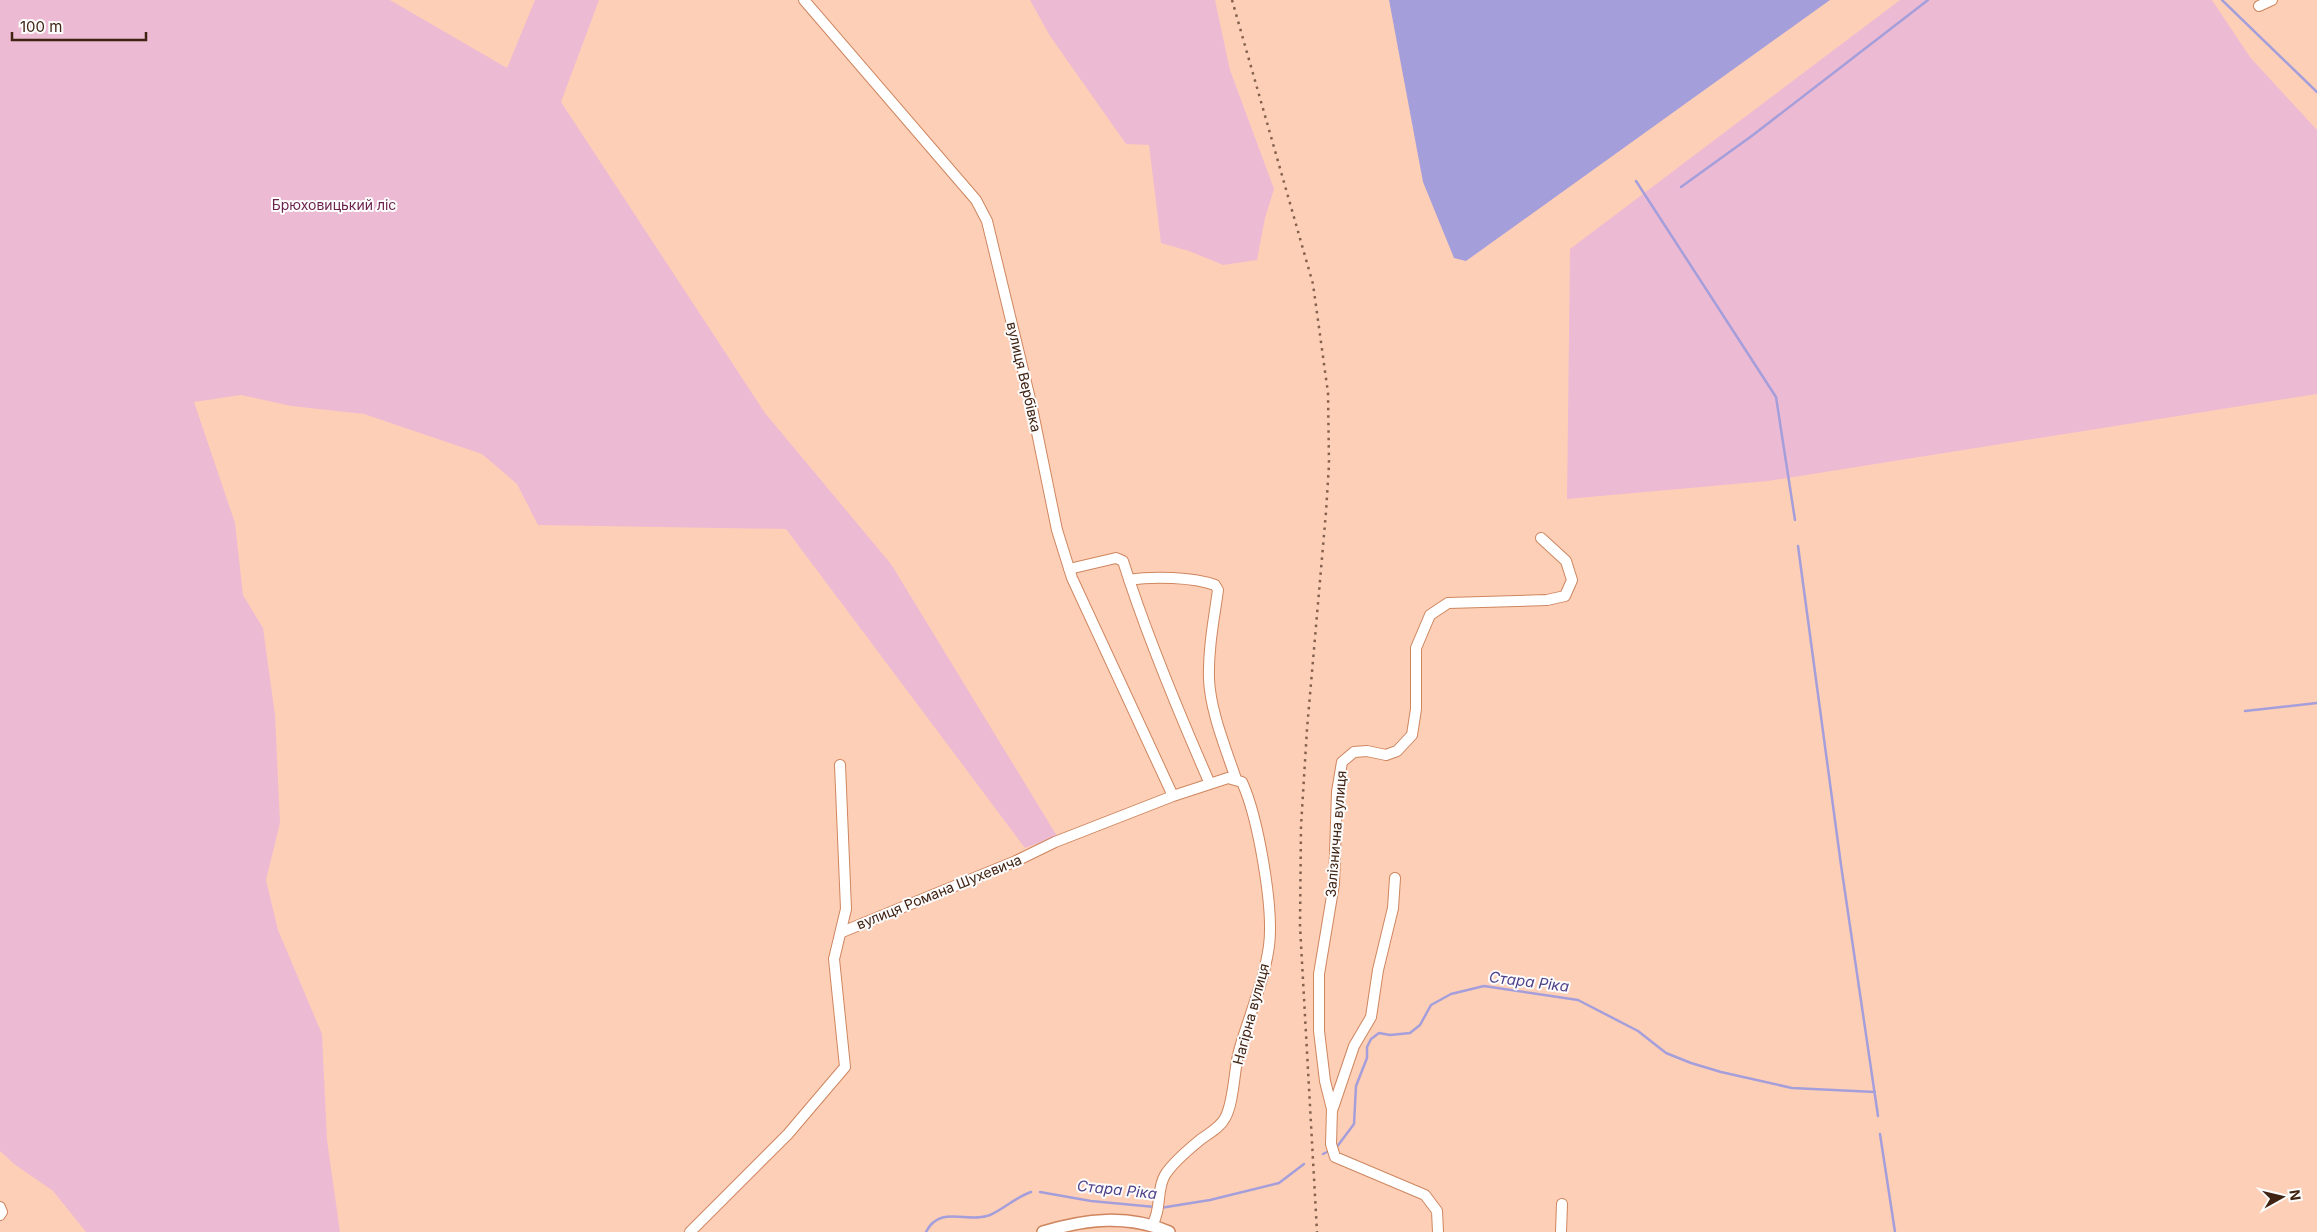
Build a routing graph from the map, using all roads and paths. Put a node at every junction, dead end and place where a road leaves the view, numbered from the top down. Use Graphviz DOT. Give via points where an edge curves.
graph roads {
  1 [pos="804,0"];
  2 [pos="2272,0"];
  3 [pos="2259,6"];
  4 [pos="1541,538"];
  5 [pos="1069,569"];
  6 [pos="1129,580"];
  7 [pos="840,765"];
  8 [pos="1236,779"];
  9 [pos="1210,784"];
  10 [pos="1173,796"];
  11 [pos="1395,878"];
  12 [pos="842,932"];
  13 [pos="1332,1109"];
  14 [pos="1562,1204"];
  15 [pos="0,1207"];
  16 [pos="0,1215"];
  17 [pos="1154,1220"];
  18 [pos="690,1232"];
  19 [pos="1043,1232"];
  20 [pos="1169,1232"];
  21 [pos="1438,1232"];
  22 [pos="1561,1232"];
  1 -- 5 [label="street, вулиця Вербівка" via="976,200 987,221 1031,402 1057,530"];
  2 -- 3 [label="street"];
  4 -- 13 [label="street, Залізнична вулиця" via="1566,560 1572,580 1565,596 1548,600 1448,602 1430,615 1416,648 1416,708 1412,735 1397,751 1386,755 1354,752 1342,762 1337,792 1334,884 1318,974 1318,1032 1324,1080"];
  5 -- 6 [label="street" via="1116,558 1122,561"];
  5 -- 10 [label="street, вулиця Вербівка"];
  6 -- 8 [label="street, Нагірна вулиця" via="1207,582 1218,590 1209,679 1211,696"];
  6 -- 9 [label="street" via="1170,693"];
  7 -- 12 [label="street" via="846,886"];
  8 -- 9 [label="street, вулиця Романа Шухевича"];
  8 -- 17 [label="street, Нагірна вулиця" via="1246,790 1257,834 1269,901 1269,946 1238,1052 1227,1115 1222,1124 1167,1172 1160,1184"];
  9 -- 10 [label="street, вулиця Романа Шухевича"];
  10 -- 12 [label="street, вулиця Романа Шухевича"];
  11 -- 13 [label="street, Залізнична вулиця" via="1393,908 1371,1017 1354,1046"];
  12 -- 18 [label="street, вулиця Романа Шухевича" via="834,960 845,1067 799,1122"];
  13 -- 21 [label="street, Залізнична вулиця" via="1331,1144 1336,1157 1425,1195 1437,1210"];
  14 -- 22 [label="street"];
  15 -- 16 [label="street"];
  17 -- 19 [label="street" via="1117,1219"];
  17 -- 20 [label="street"];
}
